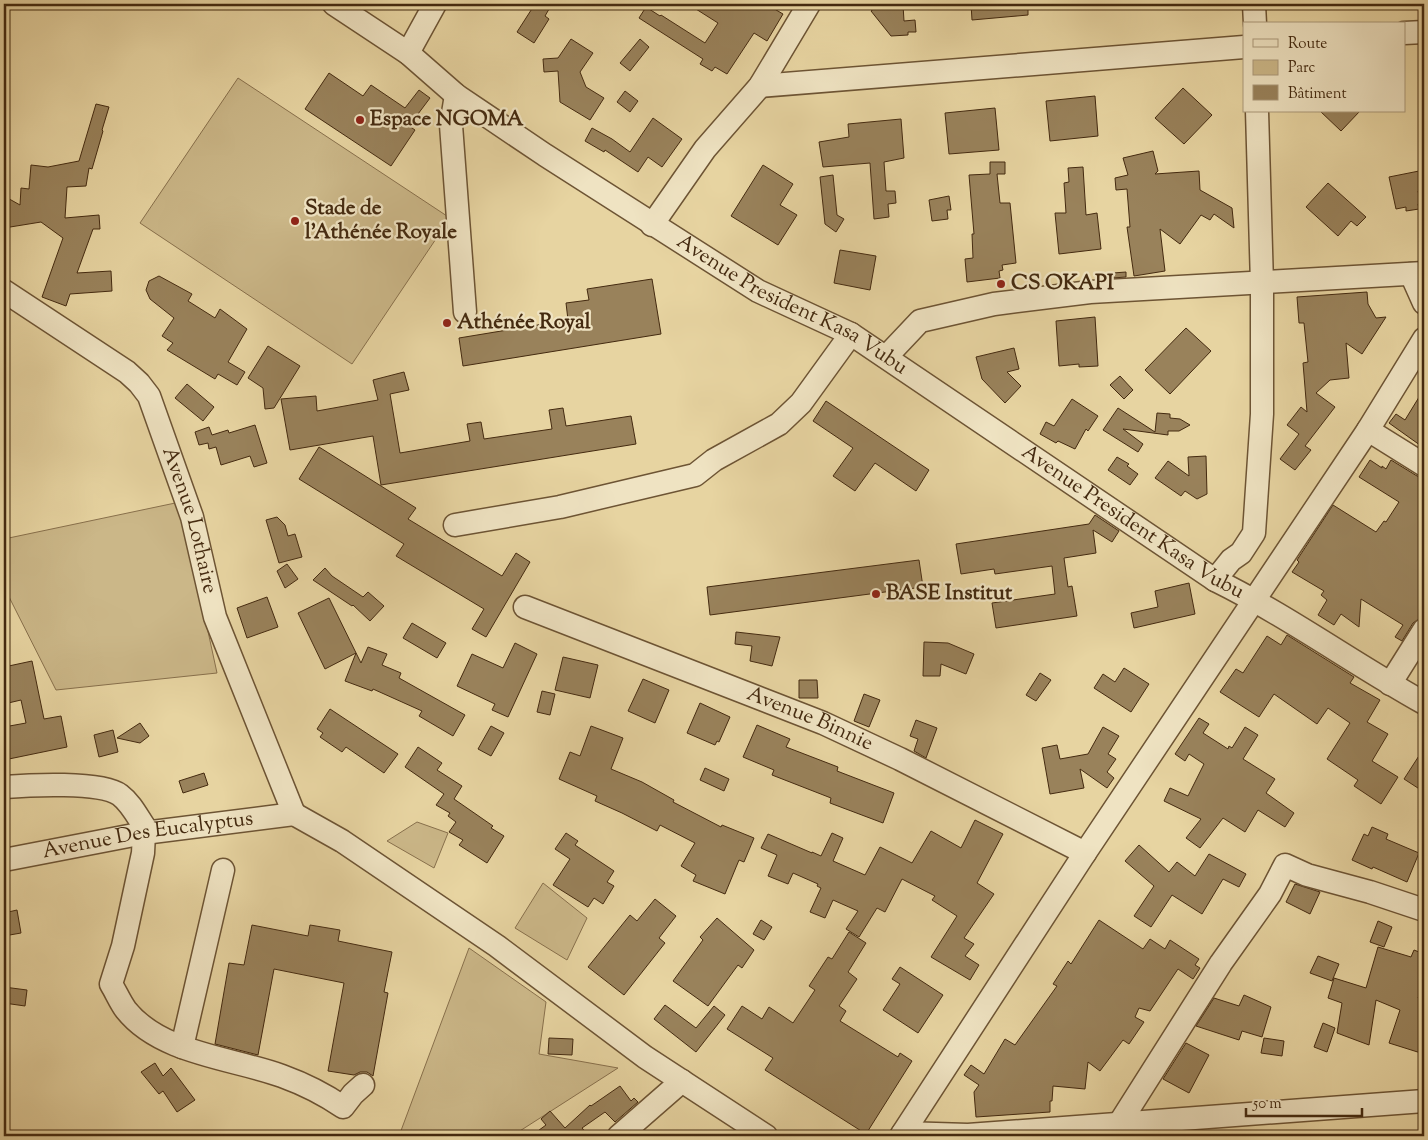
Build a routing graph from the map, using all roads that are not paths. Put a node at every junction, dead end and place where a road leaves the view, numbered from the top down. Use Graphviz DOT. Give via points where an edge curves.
graph roads {
  1 [pos="334,4"];
  2 [pos="436,4"];
  3 [pos="809,4"];
  4 [pos="1254,4"];
  5 [pos="1255,22"];
  6 [pos="1424,32"];
  7 [pos="1406,33"];
  8 [pos="1243,47"];
  9 [pos="408,52"];
  10 [pos="760,86"];
  11 [pos="456,94"];
  12 [pos="1257,112"];
  13 [pos="652,225"];
  14 [pos="1418,273"];
  15 [pos="1262,284"];
  16 [pos="4,291"];
  17 [pos="1424,303"];
  18 [pos="465,312"];
  19 [pos="852,334"];
  20 [pos="1424,339"];
  21 [pos="886,357"];
  22 [pos="1368,430"];
  23 [pos="1424,464"];
  24 [pos="455,525"];
  25 [pos="1215,580"];
  26 [pos="1254,599"];
  27 [pos="525,607"];
  28 [pos="1424,630"];
  29 [pos="1390,684"];
  30 [pos="1424,703"];
  31 [pos="4,786"];
  32 [pos="294,814"];
  33 [pos="146,833"];
  34 [pos="1085,853"];
  35 [pos="4,860"];
  36 [pos="223,870"];
  37 [pos="1424,910"];
  38 [pos="182,1047"];
  39 [pos="682,1081"];
  40 [pos="363,1085"];
  41 [pos="1424,1101"];
  42 [pos="1119,1124"];
  43 [pos="902,1134"];
  44 [pos="619,1136"];
  45 [pos="766,1136"];
  1 -- 9 [label="street, Avenue President Kasa Vubu"];
  2 -- 9 [label="street"];
  3 -- 10 [label="street"];
  4 -- 5 [label="street"];
  6 -- 7 [label="street"];
  8 -- 10 [label="street"];
  9 -- 11 [label="street, Avenue President Kasa Vubu"];
  10 -- 13 [label="street" via="705,149"];
  11 -- 13 [label="street, Avenue President Kasa Vubu"];
  11 -- 18 [label="street" via="450,125"];
  12 -- 15 [label="street"];
  13 -- 19 [label="street, Avenue President Kasa Vubu" via="758,292"];
  14 -- 15 [label="street"];
  14 -- 17 [label="street"];
  15 -- 21 [label="street" via="1090,292 994,304 920,321"];
  15 -- 25 [label="street" via="1262,414 1254,532 1241,553"];
  16 -- 32 [label="street, Avenue Lothaire" via="127,372 149,396 192,517 215,617"];
  19 -- 21 [label="street, Avenue President Kasa Vubu"];
  19 -- 24 [label="street" via="801,403 779,424 714,460 695,475 560,506"];
  20 -- 22 [label="street"];
  21 -- 25 [label="street, Avenue President Kasa Vubu"];
  22 -- 23 [label="street"];
  22 -- 26 [label="street"];
  25 -- 26 [label="street, Avenue President Kasa Vubu"];
  26 -- 29 [label="street, Avenue President Kasa Vubu"];
  26 -- 34 [label="street"];
  27 -- 34 [label="street, Avenue Binnie" via="823,723"];
  28 -- 29 [label="street"];
  29 -- 30 [label="street, Avenue President Kasa Vubu"];
  31 -- 33 [label="street" via="99,788 118,794 127,802"];
  32 -- 33 [label="street, Avenue Des Eucalyptus"];
  32 -- 39 [label="street" via="342,841 497,946"];
  33 -- 35 [label="street, Avenue Des Eucalyptus"];
  33 -- 38 [label="street" via="124,946 110,984 126,1010 148,1030"];
  34 -- 43 [label="street"];
  36 -- 38 [label="street"];
  37 -- 42 [label="street" via="1307,875 1285,865 1270,894 1220,963"];
  38 -- 40 [label="street" via="281,1075 322,1092 343,1107"];
  39 -- 44 [label="street"];
  39 -- 45 [label="street"];
  41 -- 42 [label="street"];
  42 -- 43 [label="street" via="968,1135"];
}
